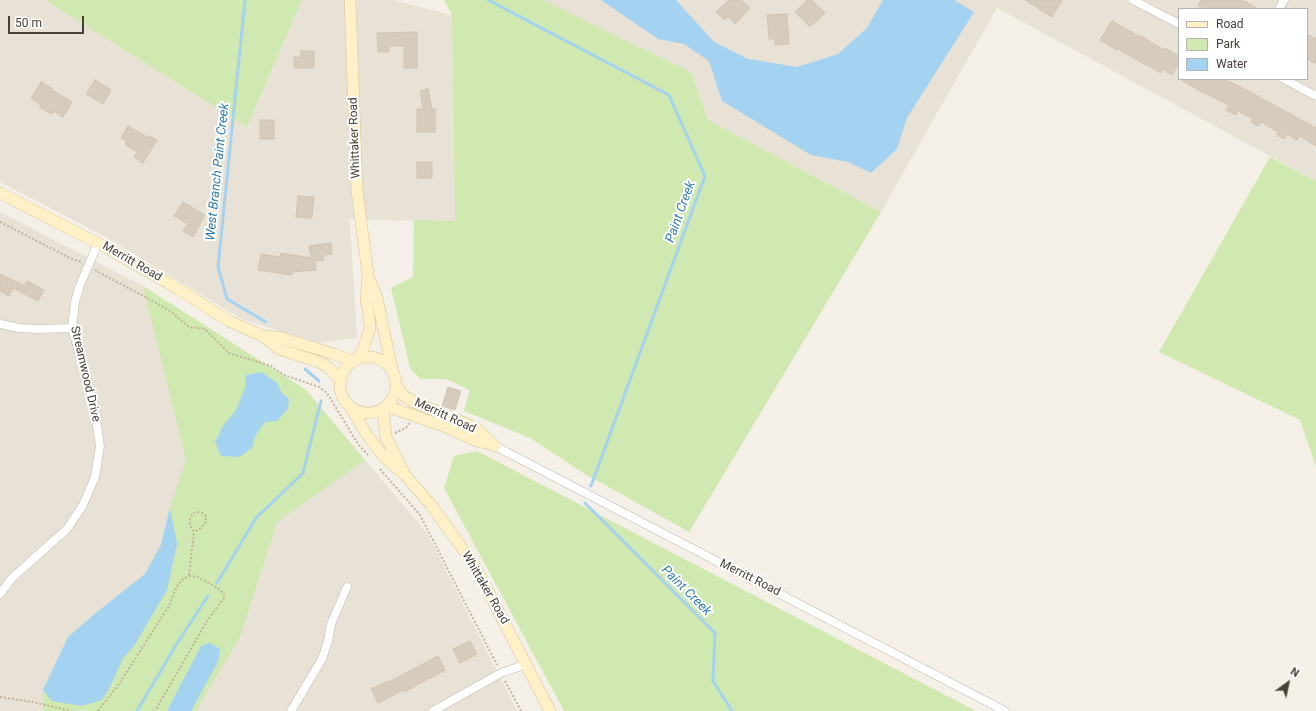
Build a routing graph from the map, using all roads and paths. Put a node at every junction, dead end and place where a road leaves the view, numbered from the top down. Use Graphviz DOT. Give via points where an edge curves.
graph roads {
  1 [pos="350,0"];
  2 [pos="1133,0"];
  3 [pos="1178,23"];
  4 [pos="1286,80"];
  5 [pos="1316,96"];
  6 [pos="0,193"];
  7 [pos="0,222"];
  8 [pos="98,243"];
  9 [pos="88,265"];
  10 [pos="368,276"];
  11 [pos="0,324"];
  12 [pos="72,328"];
  13 [pos="263,336"];
  14 [pos="355,360"];
  15 [pos="392,370"];
  16 [pos="340,379"];
  17 [pos="396,386"];
  18 [pos="351,408"];
  19 [pos="385,408"];
  20 [pos="409,420"];
  21 [pos="392,434"];
  22 [pos="495,446"];
  23 [pos="369,456"];
  24 [pos="379,468"];
  25 [pos="405,475"];
  26 [pos="194,532"];
  27 [pos="189,576"];
  28 [pos="347,587"];
  29 [pos="0,594"];
  30 [pos="527,664"];
  31 [pos="497,666"];
  32 [pos="505,680"];
  33 [pos="0,697"];
  34 [pos="71,711"];
  35 [pos="98,711"];
  36 [pos="155,711"];
  37 [pos="291,711"];
  38 [pos="433,711"];
  39 [pos="521,711"];
  40 [pos="550,711"];
  41 [pos="1005,711"];
  1 -- 10 [label="main road, Whittaker Road" via="357,191"];
  2 -- 3 [label="street"];
  4 -- 5 [label="street"];
  6 -- 8 [label="main road, Merritt Road"];
  7 -- 9 [label="path" via="72,260"];
  8 -- 9 [label="street, Streamwood Drive"];
  8 -- 13 [label="main road, Merritt Road" via="229,321"];
  9 -- 12 [label="street, Streamwood Drive" via="80,285"];
  9 -- 23 [label="path" via="170,310 189,327 205,329 229,353 271,366 284,375 319,387 328,393 358,444"];
  10 -- 14 [label="main road, Whittaker Road" via="366,300 370,328 364,347"];
  10 -- 15 [label="main road, Whittaker Road" via="377,298"];
  11 -- 12 [label="street" via="37,329"];
  12 -- 29 [label="street, Streamwood Drive" via="94,405 100,446 96,478 83,505 67,529 12,578"];
  13 -- 14 [label="main road, Merritt Road" via="278,337"];
  13 -- 16 [label="main road, Merritt Road" via="279,349 328,367"];
  14 -- 15 [label="main road" via="366,356 381,359"];
  14 -- 16 [label="main road" via="346,366"];
  15 -- 17 [label="main road"];
  16 -- 18 [label="main road" via="341,395"];
  17 -- 19 [label="main road" via="392,400"];
  17 -- 22 [label="main road, Merritt Road" via="404,396 414,402 476,428"];
  18 -- 19 [label="main road" via="367,413"];
  18 -- 25 [label="main road, Whittaker Road" via="368,438 385,458"];
  19 -- 22 [label="main road, Merritt Road" via="441,425"];
  19 -- 25 [label="main road, Whittaker Road" via="386,438"];
  20 -- 21 [label="path" via="406,428"];
  22 -- 41 [label="street, Merritt Road"];
  24 -- 31 [label="path" via="420,515"];
  25 -- 30 [label="main road, Whittaker Road" via="431,505 475,566"];
  26 -- 26 [label="path" via="190,518 193,514 202,512 206,516 206,522"];
  26 -- 27 [label="path"];
  27 -- 35 [label="path" via="176,588 169,606 119,684"];
  27 -- 36 [label="path" via="209,583 220,590 224,598 207,621"];
  28 -- 37 [label="street" via="332,624 322,659"];
  30 -- 38 [label="street" via="501,673"];
  30 -- 40 [label="main road, Whittaker Road"];
  32 -- 39 [label="path"];
  33 -- 34 [label="path"];
}
